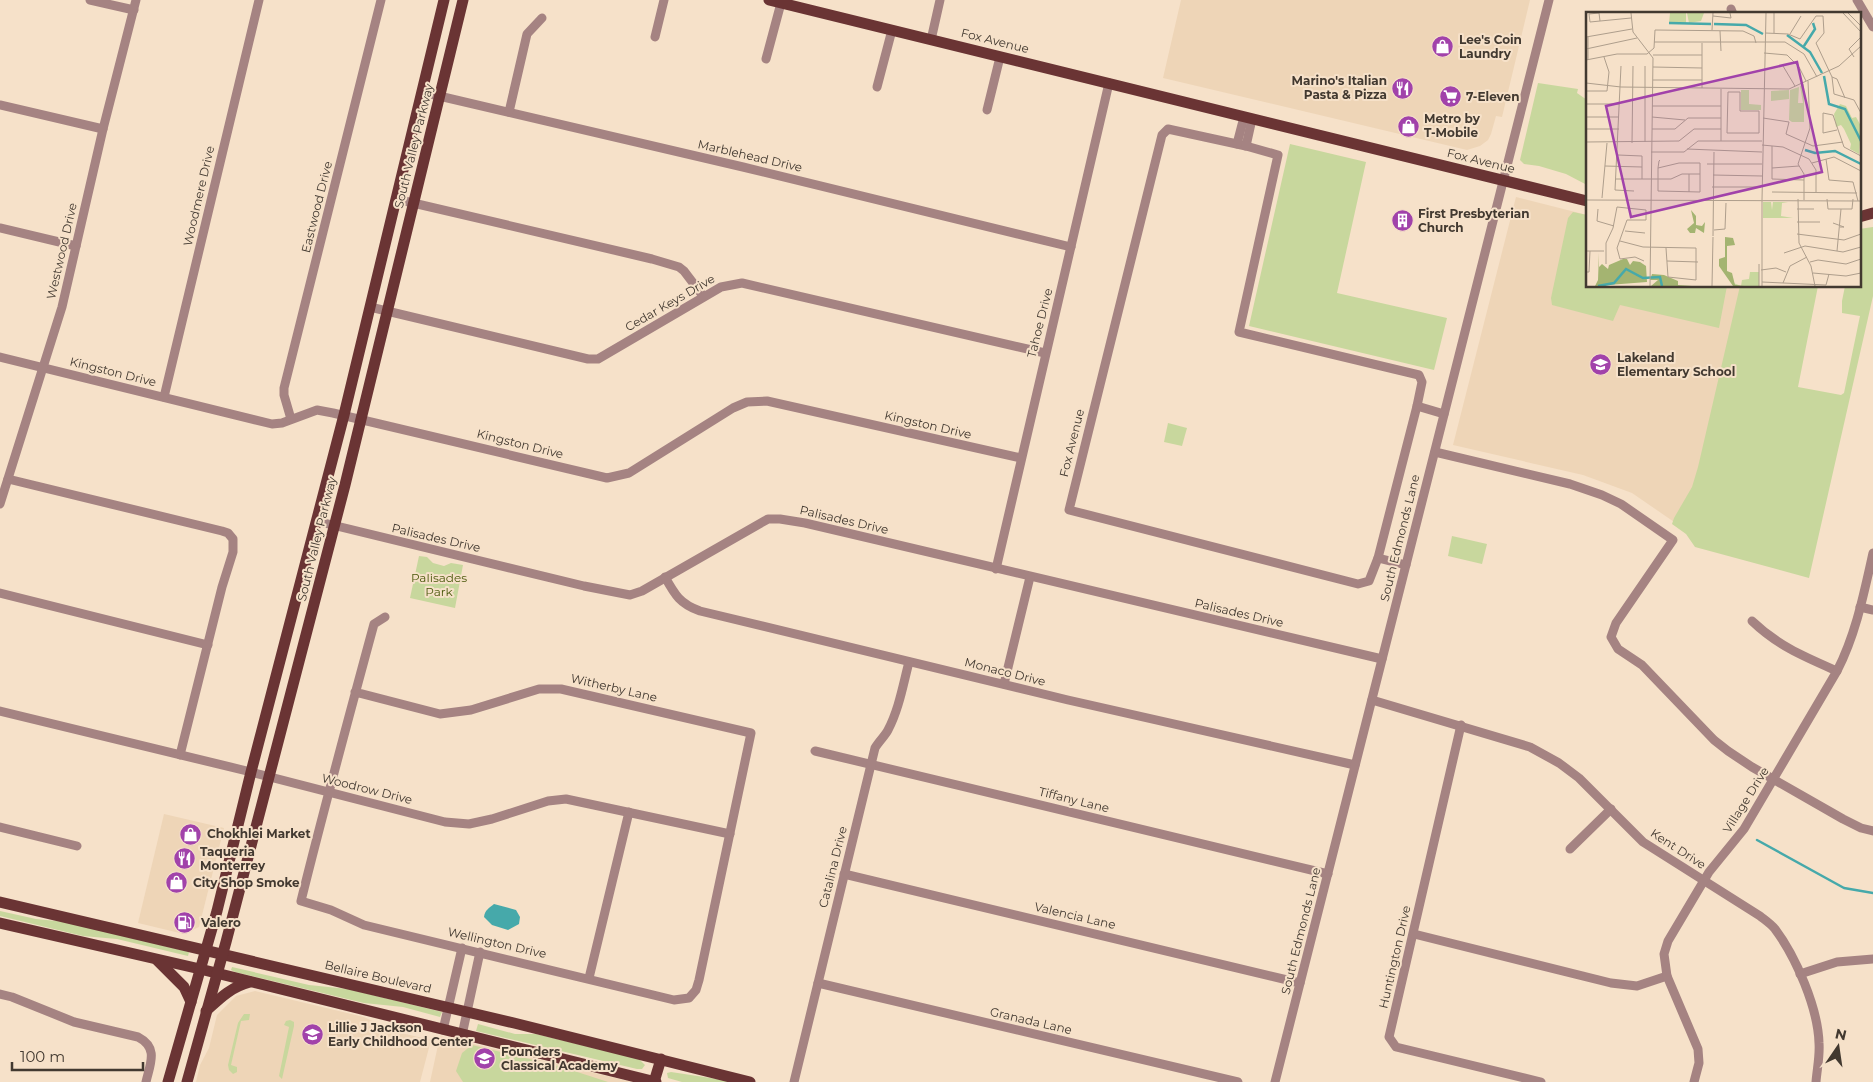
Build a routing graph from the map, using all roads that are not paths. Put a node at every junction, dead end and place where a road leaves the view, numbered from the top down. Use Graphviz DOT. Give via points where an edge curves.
graph roads {
  1 [pos="90,0"];
  2 [pos="136,0"];
  3 [pos="259,0"];
  4 [pos="381,0"];
  5 [pos="444,0"];
  6 [pos="463,0"];
  7 [pos="664,0"];
  8 [pos="769,0"];
  9 [pos="940,0"];
  10 [pos="1549,0"];
  11 [pos="1857,0"];
  12 [pos="781,3"];
  13 [pos="134,10"];
  14 [pos="542,18"];
  15 [pos="1873,27"];
  16 [pos="892,30"];
  17 [pos="655,37"];
  18 [pos="931,40"];
  19 [pos="1000,57"];
  20 [pos="766,59"];
  21 [pos="1109,83"];
  22 [pos="877,87"];
  23 [pos="422,92"];
  24 [pos="440,96"];
  25 [pos="0,105"];
  26 [pos="987,110"];
  27 [pos="509,112"];
  28 [pos="1248,118"];
  29 [pos="103,129"];
  30 [pos="1241,145"];
  31 [pos="1503,180"];
  32 [pos="396,198"];
  33 [pos="1586,201"];
  34 [pos="414,203"];
  35 [pos="1873,214"];
  36 [pos="1860,217"];
  37 [pos="0,228"];
  38 [pos="76,246"];
  39 [pos="1071,247"];
  40 [pos="703,296"];
  41 [pos="370,307"];
  42 [pos="387,312"];
  43 [pos="1046,353"];
  44 [pos="0,358"];
  45 [pos="44,368"];
  46 [pos="164,397"];
  47 [pos="1417,406"];
  48 [pos="1444,414"];
  49 [pos="344,415"];
  50 [pos="291,419"];
  51 [pos="360,419"];
  52 [pos="1435,452"];
  53 [pos="1021,458"];
  54 [pos="8,479"];
  55 [pos="0,504"];
  56 [pos="316,521"];
  57 [pos="334,526"];
  58 [pos="1873,554"];
  59 [pos="1378,558"];
  60 [pos="1406,566"];
  61 [pos="996,568"];
  62 [pos="1030,576"];
  63 [pos="665,577"];
  64 [pos="0,593"];
  65 [pos="1860,607"];
  66 [pos="1873,610"];
  67 [pos="385,617"];
  68 [pos="1752,621"];
  69 [pos="208,645"];
  70 [pos="1382,659"];
  71 [pos="909,662"];
  72 [pos="1837,671"];
  73 [pos="1004,684"];
  74 [pos="356,692"];
  75 [pos="1372,700"];
  76 [pos="0,711"];
  77 [pos="1461,725"];
  78 [pos="815,751"];
  79 [pos="180,755"];
  80 [pos="871,764"];
  81 [pos="1355,765"];
  82 [pos="251,772"];
  83 [pos="269,777"];
  84 [pos="1774,779"];
  85 [pos="328,792"];
  86 [pos="1611,809"];
  87 [pos="629,812"];
  88 [pos="0,827"];
  89 [pos="1873,831"];
  90 [pos="730,834"];
  91 [pos="77,846"];
  92 [pos="1570,849"];
  93 [pos="844,874"];
  94 [pos="1328,874"];
  95 [pos="1703,880"];
  96 [pos="0,902"];
  97 [pos="0,923"];
  98 [pos="1414,934"];
  99 [pos="462,948"];
  100 [pos="206,950"];
  101 [pos="480,952"];
  102 [pos="222,954"];
  103 [pos="156,959"];
  104 [pos="1873,960"];
  105 [pos="200,969"];
  106 [pos="217,974"];
  107 [pos="1800,974"];
  108 [pos="1667,976"];
  109 [pos="589,978"];
  110 [pos="251,982"];
  111 [pos="1300,983"];
  112 [pos="818,984"];
  113 [pos="0,994"];
  114 [pos="191,1002"];
  115 [pos="448,1008"];
  116 [pos="205,1012"];
  117 [pos="467,1012"];
  118 [pos="443,1030"];
  119 [pos="462,1034"];
  120 [pos="661,1059"];
  121 [pos="146,1082"];
  122 [pos="168,1082"];
  123 [pos="187,1082"];
  124 [pos="655,1082"];
  125 [pos="750,1082"];
  126 [pos="794,1082"];
  127 [pos="1238,1082"];
  128 [pos="1275,1082"];
  129 [pos="1541,1082"];
  130 [pos="1694,1082"];
  131 [pos="1816,1082"];
  1 -- 13 [label="street"];
  2 -- 13 [label="street, Westwood Drive"];
  3 -- 46 [label="street, Woodmere Drive"];
  4 -- 50 [label="street, Eastwood Drive" via="284,388"];
  5 -- 23 [label="main road, South Valley Parkway"];
  6 -- 24 [label="main road, South Valley Parkway"];
  7 -- 17 [label="street"];
  8 -- 12 [label="main road, Fox Avenue"];
  9 -- 18 [label="street"];
  10 -- 31 [label="street, South Edmonds Lane"];
  11 -- 15 [label="street"];
  12 -- 16 [label="main road, Fox Avenue"];
  12 -- 20 [label="street"];
  13 -- 29 [label="street, Westwood Drive"];
  14 -- 27 [label="street" via="527,34"];
  16 -- 18 [label="main road, Fox Avenue"];
  16 -- 22 [label="street"];
  18 -- 19 [label="main road, Fox Avenue"];
  19 -- 21 [label="main road, Fox Avenue"];
  19 -- 26 [label="street"];
  21 -- 28 [label="main road, Fox Avenue"];
  21 -- 39 [label="street, Tahoe Drive"];
  23 -- 24 [label="street, Marblehead Drive"];
  23 -- 32 [label="main road, South Valley Parkway"];
  24 -- 27 [label="street, Marblehead Drive"];
  24 -- 34 [label="main road, South Valley Parkway"];
  25 -- 29 [label="street"];
  27 -- 39 [label="street, Marblehead Drive"];
  28 -- 30 [label="street"];
  28 -- 31 [label="main road, Fox Avenue"];
  29 -- 38 [label="street, Westwood Drive"];
  30 -- 47 [label="street, Fox Avenue" via="1278,156 1239,332 1419,375 1422,382"];
  30 -- 59 [label="street, Fox Avenue" via="1168,129 1162,135 1069,510 1358,584 1369,581"];
  31 -- 33 [label="main road, Fox Avenue"];
  31 -- 48 [label="street, South Edmonds Lane"];
  32 -- 34 [label="street"];
  32 -- 41 [label="main road, South Valley Parkway"];
  34 -- 40 [label="street" via="679,267"];
  34 -- 42 [label="main road, South Valley Parkway"];
  35 -- 36 [label="main road"];
  37 -- 38 [label="street"];
  38 -- 45 [label="street, Westwood Drive"];
  39 -- 43 [label="street, Tahoe Drive"];
  40 -- 42 [label="street, Cedar Keys Drive" via="607,355 588,360"];
  40 -- 43 [label="street, Cedar Keys Drive" via="721,287 742,283"];
  41 -- 42 [label="street, Cedar Keys Drive"];
  41 -- 49 [label="main road, South Valley Parkway"];
  42 -- 51 [label="main road, South Valley Parkway"];
  43 -- 53 [label="street, Tahoe Drive"];
  44 -- 45 [label="street, Kingston Drive"];
  45 -- 46 [label="street, Kingston Drive"];
  45 -- 54 [label="street, Westwood Drive"];
  46 -- 50 [label="street, Kingston Drive" via="272,424"];
  47 -- 48 [label="street"];
  47 -- 59 [label="street, Fox Avenue"];
  48 -- 52 [label="street, South Edmonds Lane"];
  49 -- 50 [label="street, Kingston Drive" via="317,410"];
  49 -- 51 [label="street, Kingston Drive"];
  49 -- 56 [label="main road, South Valley Parkway"];
  51 -- 53 [label="street, Kingston Drive" via="607,478 628,473 733,408 747,402 767,401"];
  51 -- 57 [label="main road, South Valley Parkway"];
  52 -- 60 [label="street, South Edmonds Lane"];
  52 -- 84 [label="street" via="1570,484 1602,495 1674,540 1616,623 1611,637 1618,649 1642,665 1714,740"];
  53 -- 61 [label="street, Tahoe Drive"];
  54 -- 55 [label="street, Westwood Drive"];
  54 -- 69 [label="street" via="222,530 233,539 233,552"];
  56 -- 57 [label="street, Palisades Drive"];
  56 -- 82 [label="main road, South Valley Parkway"];
  57 -- 63 [label="street, Palisades Drive" via="630,595"];
  57 -- 83 [label="main road, South Valley Parkway"];
  58 -- 65 [label="street, Village Drive"];
  59 -- 60 [label="street"];
  60 -- 70 [label="street, South Edmonds Lane"];
  61 -- 62 [label="street, Palisades Drive"];
  61 -- 63 [label="street, Palisades Drive" via="805,523 768,519"];
  62 -- 70 [label="street, Palisades Drive"];
  62 -- 73 [label="street"];
  63 -- 71 [label="street, Monaco Drive" via="686,606"];
  64 -- 69 [label="street"];
  65 -- 66 [label="street"];
  65 -- 72 [label="street, Village Drive"];
  67 -- 74 [label="street" via="374,624"];
  68 -- 72 [label="street" via="1782,646"];
  69 -- 79 [label="street"];
  70 -- 75 [label="street, South Edmonds Lane"];
  71 -- 73 [label="street, Monaco Drive"];
  71 -- 80 [label="street, Catalina Drive" via="896,713 875,748"];
  72 -- 84 [label="street, Village Drive"];
  73 -- 81 [label="street, Monaco Drive"];
  74 -- 85 [label="street"];
  74 -- 90 [label="street, Witherby Lane" via="440,714 471,710 539,689 561,689 751,733"];
  75 -- 77 [label="street, Kent Drive"];
  75 -- 81 [label="street, South Edmonds Lane"];
  76 -- 79 [label="street, Woodrow Drive"];
  77 -- 86 [label="street, Kent Drive" via="1530,747 1559,763"];
  77 -- 98 [label="street, Huntington Drive"];
  78 -- 80 [label="street, Tiffany Lane"];
  79 -- 82 [label="street, Woodrow Drive"];
  80 -- 93 [label="street, Catalina Drive"];
  80 -- 94 [label="street, Tiffany Lane"];
  81 -- 94 [label="street, South Edmonds Lane"];
  82 -- 83 [label="street, Woodrow Drive"];
  82 -- 100 [label="main road, South Valley Parkway"];
  83 -- 85 [label="street, Woodrow Drive"];
  83 -- 102 [label="main road, South Valley Parkway"];
  84 -- 89 [label="street" via="1843,820"];
  84 -- 95 [label="street, Village Drive" via="1744,829"];
  85 -- 87 [label="street, Woodrow Drive" via="445,822 469,824 566,798"];
  85 -- 99 [label="street, Wellington Drive" via="301,901 364,925"];
  86 -- 92 [label="street"];
  86 -- 95 [label="street, Kent Drive" via="1643,842"];
  87 -- 90 [label="street, Woodrow Drive"];
  87 -- 109 [label="street"];
  88 -- 91 [label="street"];
  90 -- 109 [label="street, Wellington Drive" via="699,980 689,998 674,1000"];
  93 -- 111 [label="street, Valencia Lane"];
  93 -- 112 [label="street, Catalina Drive"];
  94 -- 111 [label="street, South Edmonds Lane"];
  95 -- 107 [label="street, Kent Drive" via="1741,902 1774,928"];
  95 -- 108 [label="street, Village Drive" via="1668,941 1664,954"];
  96 -- 100 [label="main road, Bellaire Boulevard"];
  97 -- 103 [label="main road"];
  98 -- 108 [label="street" via="1612,983 1637,986"];
  98 -- 129 [label="street, Huntington Drive" via="1389,1029 1389,1038 1396,1047"];
  99 -- 101 [label="street, Wellington Drive"];
  99 -- 115 [label="street"];
  100 -- 102 [label="main road, Bellaire Boulevard"];
  100 -- 105 [label="main road, South Valley Parkway"];
  101 -- 109 [label="street, Wellington Drive"];
  101 -- 117 [label="street"];
  102 -- 106 [label="main road, South Valley Parkway"];
  102 -- 115 [label="main road, Bellaire Boulevard"];
  103 -- 105 [label="main road"];
  103 -- 114 [label="main road" via="184,987"];
  104 -- 107 [label="street" via="1837,962"];
  105 -- 106 [label="main road"];
  105 -- 114 [label="main road, South Valley Parkway"];
  106 -- 110 [label="main road"];
  106 -- 116 [label="main road, South Valley Parkway"];
  107 -- 131 [label="street, Kent Drive" via="1813,1008 1819,1043"];
  108 -- 130 [label="street, Village Drive" via="1697,1043 1699,1056"];
  110 -- 116 [label="main road" via="240,984 224,994"];
  110 -- 118 [label="main road"];
  111 -- 128 [label="street, South Edmonds Lane"];
  112 -- 126 [label="street, Catalina Drive"];
  112 -- 127 [label="street, Granada Lane"];
  113 -- 121 [label="street" via="74,1022 138,1037 150,1046"];
  114 -- 122 [label="main road, South Valley Parkway"];
  115 -- 117 [label="main road, Bellaire Boulevard"];
  115 -- 118 [label="street"];
  116 -- 123 [label="main road, South Valley Parkway"];
  117 -- 119 [label="street"];
  117 -- 120 [label="main road, Bellaire Boulevard"];
  118 -- 119 [label="main road"];
  119 -- 124 [label="main road"];
  120 -- 124 [label="main road"];
  120 -- 125 [label="main road, Bellaire Boulevard"];
}
